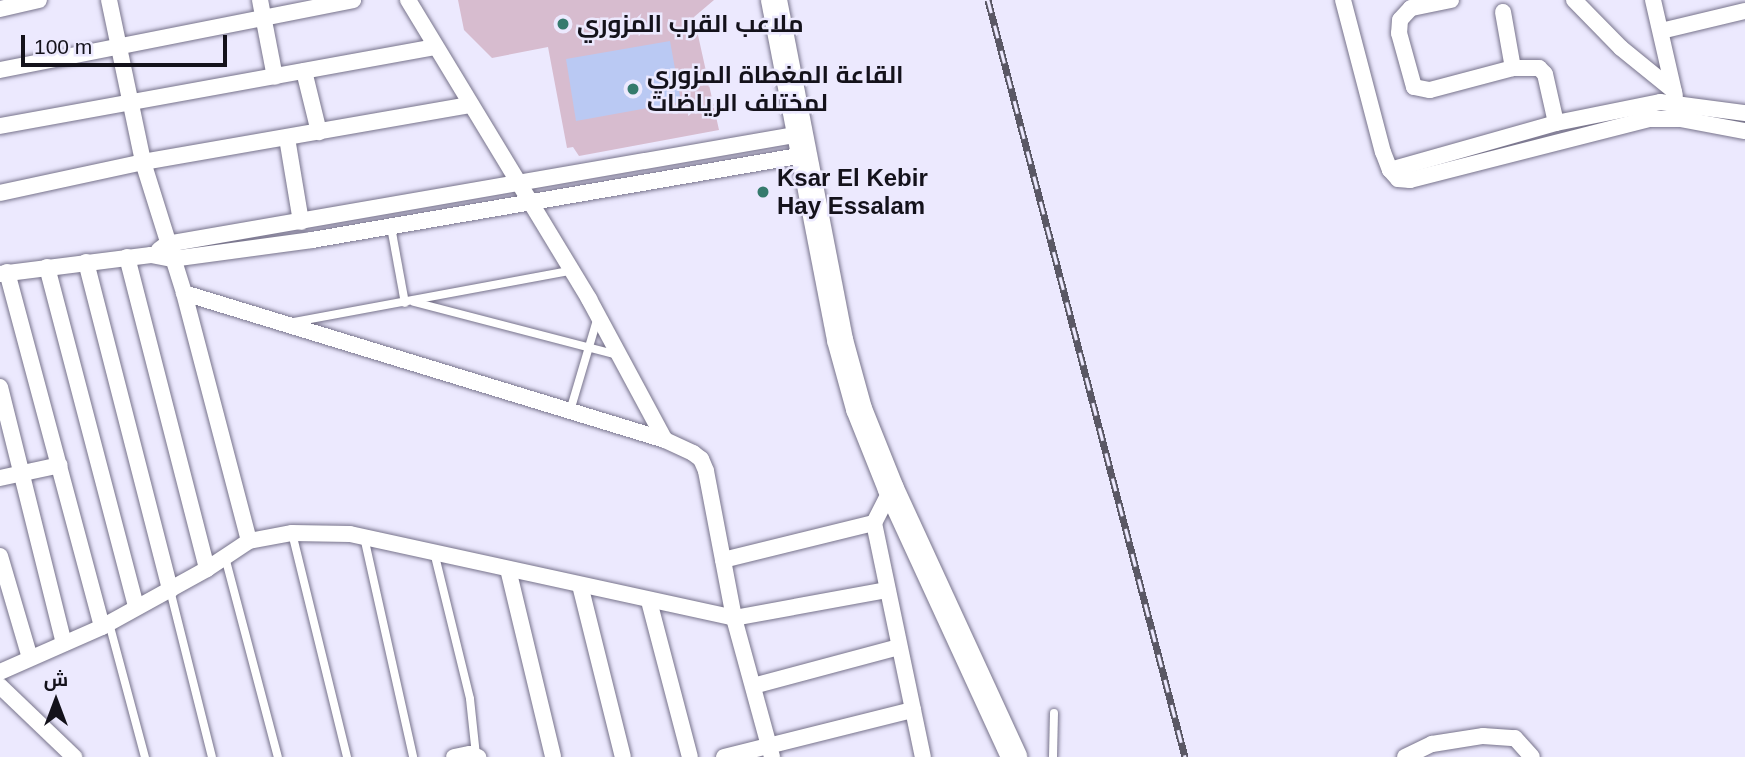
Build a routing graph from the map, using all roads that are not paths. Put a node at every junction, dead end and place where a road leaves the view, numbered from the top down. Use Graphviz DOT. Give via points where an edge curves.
graph roads {
  1 [pos="39,0"];
  2 [pos="109,0"];
  3 [pos="260,0"];
  4 [pos="353,0"];
  5 [pos="408,0"];
  6 [pos="774,0"];
  7 [pos="1343,0"];
  8 [pos="1451,0"];
  9 [pos="1574,0"];
  10 [pos="1653,0"];
  11 [pos="0,9"];
  12 [pos="1745,11"];
  13 [pos="1503,12"];
  14 [pos="263,17"];
  15 [pos="1661,30"];
  16 [pos="117,47"];
  17 [pos="436,47"];
  18 [pos="1513,68"];
  19 [pos="0,70"];
  20 [pos="304,71"];
  21 [pos="275,76"];
  22 [pos="131,104"];
  23 [pos="1677,104"];
  24 [pos="471,105"];
  25 [pos="1745,113"];
  26 [pos="1556,123"];
  27 [pos="0,126"];
  28 [pos="319,131"];
  29 [pos="1745,131"];
  30 [pos="286,138"];
  31 [pos="802,144"];
  32 [pos="143,162"];
  33 [pos="1390,170"];
  34 [pos="520,182"];
  35 [pos="0,193"];
  36 [pos="531,202"];
  37 [pos="301,222"];
  38 [pos="391,227"];
  39 [pos="169,252"];
  40 [pos="127,257"];
  41 [pos="86,262"];
  42 [pos="47,267"];
  43 [pos="570,271"];
  44 [pos="4,273"];
  45 [pos="184,293"];
  46 [pos="408,302"];
  47 [pos="598,316"];
  48 [pos="285,324"];
  49 [pos="588,350"];
  50 [pos="620,355"];
  51 [pos="0,387"];
  52 [pos="570,411"];
  53 [pos="665,439"];
  54 [pos="60,465"];
  55 [pos="20,474"];
  56 [pos="0,478"];
  57 [pos="891,488"];
  58 [pos="874,523"];
  59 [pos="292,533"];
  60 [pos="364,537"];
  61 [pos="249,541"];
  62 [pos="434,552"];
  63 [pos="0,556"];
  64 [pos="225,557"];
  65 [pos="723,560"];
  66 [pos="207,569"];
  67 [pos="508,569"];
  68 [pos="580,585"];
  69 [pos="170,590"];
  70 [pos="887,590"];
  71 [pos="649,601"];
  72 [pos="136,607"];
  73 [pos="6,609"];
  74 [pos="734,618"];
  75 [pos="105,625"];
  76 [pos="64,643"];
  77 [pos="899,648"];
  78 [pos="30,658"];
  79 [pos="0,672"];
  80 [pos="0,686"];
  81 [pos="753,686"];
  82 [pos="913,710"];
  83 [pos="1054,713"];
  84 [pos="770,751"];
  85 [pos="477,756"];
  86 [pos="74,757"];
  87 [pos="145,757"];
  88 [pos="212,757"];
  89 [pos="278,757"];
  90 [pos="347,757"];
  91 [pos="413,757"];
  92 [pos="454,757"];
  93 [pos="553,757"];
  94 [pos="623,757"];
  95 [pos="690,757"];
  96 [pos="724,757"];
  97 [pos="923,757"];
  98 [pos="1014,757"];
  99 [pos="1053,757"];
  100 [pos="1405,757"];
  101 [pos="1532,757"];
  1 -- 11 [label="street"];
  2 -- 16 [label="street"];
  3 -- 14 [label="street"];
  4 -- 14 [label="street"];
  5 -- 17 [label="street"];
  6 -- 31 [label="main road"];
  7 -- 33 [label="street"];
  8 -- 18 [label="street" via="1411,8 1400,20 1399,33 1415,87 1430,90"];
  9 -- 23 [label="street"];
  10 -- 15 [label="street"];
  12 -- 15 [label="street"];
  13 -- 18 [label="street"];
  14 -- 16 [label="street"];
  14 -- 21 [label="street"];
  15 -- 23 [label="street"];
  16 -- 19 [label="street"];
  16 -- 22 [label="street"];
  17 -- 20 [label="street"];
  17 -- 24 [label="street"];
  18 -- 26 [label="street" via="1539,68 1545,74"];
  20 -- 21 [label="street"];
  20 -- 28 [label="street"];
  21 -- 22 [label="street"];
  22 -- 27 [label="street"];
  22 -- 32 [label="street"];
  23 -- 25 [label="street"];
  23 -- 26 [label="street" via="1660,102"];
  23 -- 29 [label="street"];
  23 -- 33 [label="street" via="1632,122 1410,180 1398,179"];
  24 -- 28 [label="street"];
  24 -- 34 [label="street"];
  26 -- 33 [label="street"];
  28 -- 30 [label="street"];
  30 -- 32 [label="street"];
  30 -- 37 [label="street"];
  31 -- 34 [label="street"];
  31 -- 36 [label="street"];
  31 -- 57 [label="main road" via="846,364"];
  32 -- 35 [label="street"];
  32 -- 39 [label="street"];
  34 -- 36 [label="street"];
  34 -- 37 [label="street"];
  36 -- 38 [label="street"];
  36 -- 43 [label="street"];
  37 -- 39 [label="street"];
  38 -- 39 [label="street"];
  38 -- 46 [label="lane"];
  39 -- 40 [label="street"];
  39 -- 45 [label="street"];
  40 -- 41 [label="street"];
  40 -- 66 [label="street"];
  41 -- 42 [label="street"];
  41 -- 69 [label="street"];
  42 -- 44 [label="street"];
  42 -- 72 [label="street"];
  43 -- 46 [label="lane"];
  43 -- 47 [label="street"];
  44 -- 54 [label="street"];
  45 -- 48 [label="street"];
  45 -- 61 [label="street"];
  46 -- 48 [label="lane"];
  46 -- 49 [label="lane"];
  47 -- 49 [label="lane"];
  47 -- 50 [label="street"];
  48 -- 52 [label="street"];
  49 -- 50 [label="lane"];
  49 -- 52 [label="lane"];
  50 -- 53 [label="street"];
  51 -- 55 [label="street"];
  52 -- 53 [label="street"];
  53 -- 65 [label="street" via="701,459"];
  54 -- 55 [label="street"];
  54 -- 75 [label="street"];
  55 -- 56 [label="street"];
  55 -- 76 [label="street"];
  57 -- 58 [label="street"];
  57 -- 98 [label="main road"];
  58 -- 65 [label="street"];
  58 -- 70 [label="street"];
  59 -- 60 [label="street"];
  59 -- 61 [label="street"];
  59 -- 90 [label="lane"];
  60 -- 62 [label="street"];
  60 -- 91 [label="lane"];
  61 -- 64 [label="street"];
  62 -- 67 [label="street"];
  62 -- 85 [label="lane" via="470,699"];
  63 -- 73 [label="street"];
  64 -- 66 [label="street"];
  64 -- 89 [label="lane"];
  65 -- 74 [label="street"];
  66 -- 69 [label="street"];
  67 -- 68 [label="street"];
  67 -- 93 [label="street"];
  68 -- 71 [label="street"];
  68 -- 94 [label="street"];
  69 -- 72 [label="street"];
  69 -- 88 [label="lane"];
  70 -- 74 [label="street"];
  70 -- 77 [label="street"];
  71 -- 74 [label="street"];
  71 -- 95 [label="street"];
  72 -- 75 [label="street"];
  73 -- 78 [label="street"];
  74 -- 81 [label="street"];
  75 -- 76 [label="street"];
  75 -- 87 [label="lane"];
  76 -- 78 [label="street"];
  77 -- 81 [label="street"];
  77 -- 82 [label="street"];
  78 -- 79 [label="street"];
  80 -- 86 [label="street"];
  81 -- 84 [label="street"];
  82 -- 84 [label="street"];
  82 -- 97 [label="street"];
  83 -- 99 [label="lane"];
  84 -- 96 [label="street"];
  85 -- 92 [label="street"];
  100 -- 101 [label="street" via="1432,744 1483,736 1515,738"];
}
